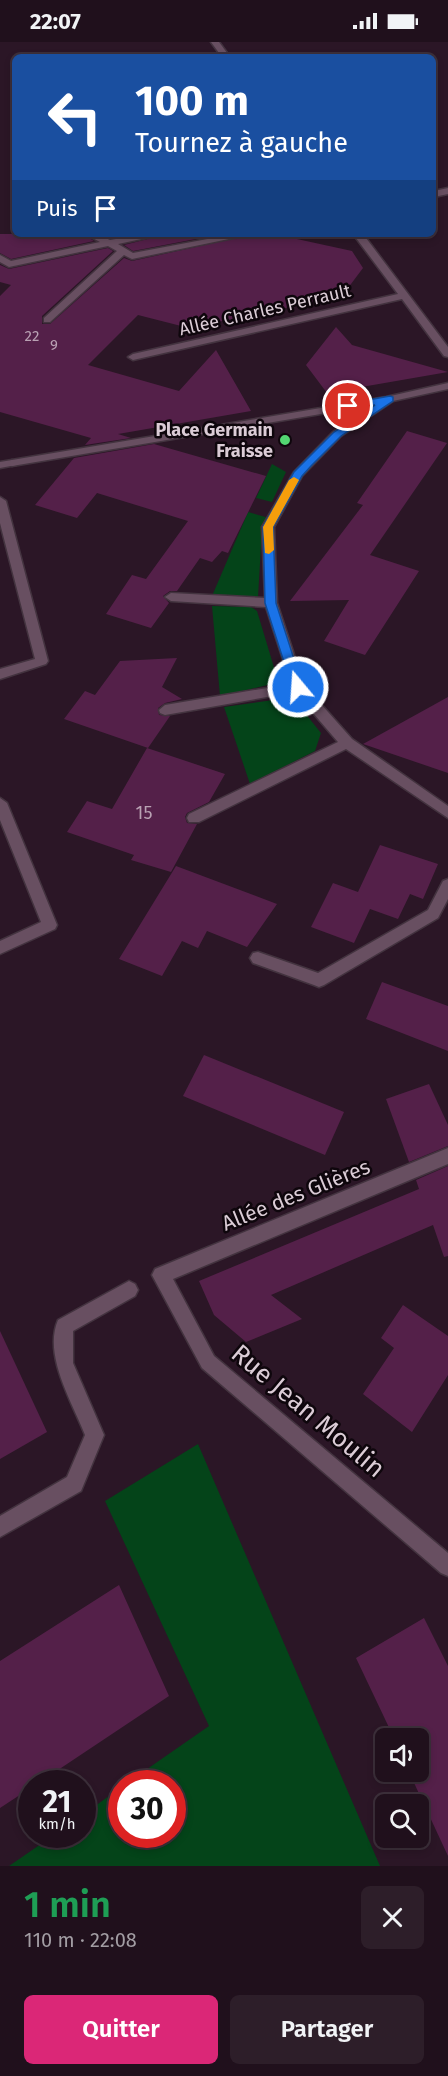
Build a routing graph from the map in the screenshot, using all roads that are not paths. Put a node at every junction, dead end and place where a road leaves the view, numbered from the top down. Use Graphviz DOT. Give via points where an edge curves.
graph roads {
  1 [pos="96,237"];
  2 [pos="143,237"];
  3 [pos="223,237"];
  4 [pos="360,237"];
  5 [pos="109,243"];
  6 [pos="123,251"];
  7 [pos="0,258"];
  8 [pos="404,296"];
  9 [pos="47,320"];
  10 [pos="448,354"];
  11 [pos="133,357"];
  12 [pos="448,386"];
  13 [pos="390,399"];
  14 [pos="6,464"];
  15 [pos="0,501"];
  16 [pos="171,597"];
  17 [pos="271,603"];
  18 [pos="0,674"];
  19 [pos="298,687"];
  20 [pos="165,710"];
  21 [pos="347,743"];
  22 [pos="0,803"];
  23 [pos="448,813"];
  24 [pos="194,818"];
  25 [pos="448,885"];
  26 [pos="0,948"];
  27 [pos="258,958"];
  28 [pos="448,1156"];
  29 [pos="161,1275"];
  30 [pos="129,1290"];
  31 [pos="0,1527"];
  32 [pos="448,1566"];
  1 -- 5 [label="street"];
  2 -- 5 [label="street"];
  3 -- 6 [label="street" via="132,256"];
  4 -- 8 [label="street"];
  5 -- 6 [label="street"];
  5 -- 7 [label="street" via="9,264"];
  6 -- 9 [label="street"];
  8 -- 10 [label="street"];
  8 -- 11 [label="street, Allée Charles Perrault"];
  12 -- 13 [label="street"];
  13 -- 14 [label="street"];
  13 -- 17 [label="street" via="337,434 298,474 268,527"];
  15 -- 18 [label="street" via="42,661"];
  16 -- 17 [label="street"];
  17 -- 19 [label="street"];
  19 -- 20 [label="street"];
  19 -- 21 [label="street"];
  21 -- 23 [label="street"];
  21 -- 24 [label="street"];
  22 -- 26 [label="street" via="50,925"];
  25 -- 27 [label="street" via="433,914 319,980"];
  28 -- 29 [label="street, Allée des Glières"];
  29 -- 32 [label="street, Rue Jean Moulin" via="207,1362"];
  30 -- 31 [label="street" via="64,1326 64,1363 95,1435 74,1484"];
}
